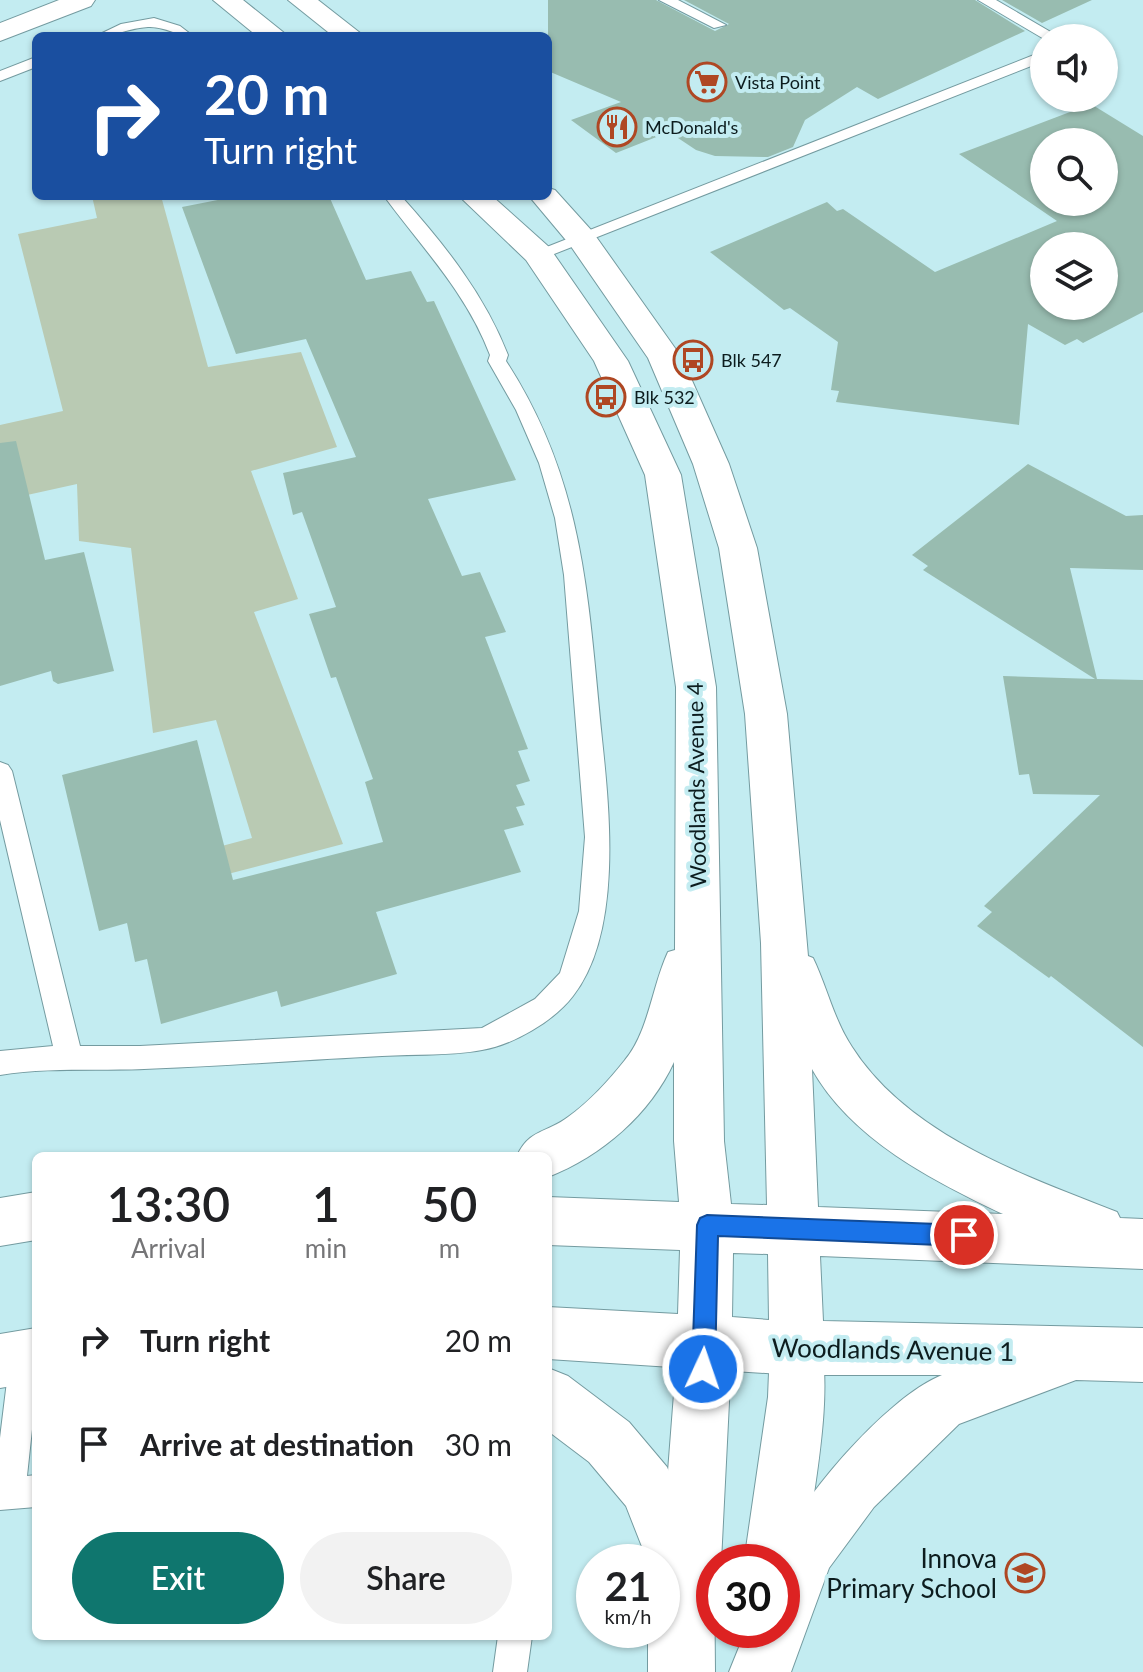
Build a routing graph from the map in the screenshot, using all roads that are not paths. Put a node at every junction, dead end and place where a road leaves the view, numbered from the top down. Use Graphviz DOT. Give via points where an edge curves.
graph roads {
  1 [pos="82,0"];
  2 [pos="226,0"];
  3 [pos="301,0"];
  4 [pos="666,0"];
  5 [pos="985,0"];
  6 [pos="719,25"];
  7 [pos="1030,25"];
  8 [pos="116,32"];
  9 [pos="180,32"];
  10 [pos="269,32"];
  11 [pos="345,32"];
  12 [pos="0,33"];
  13 [pos="1030,62"];
  14 [pos="32,64"];
  15 [pos="0,76"];
  16 [pos="396,200"];
  17 [pos="478,200"];
  18 [pos="550,200"];
  19 [pos="596,232"];
  20 [pos="538,254"];
  21 [pos="0,771"];
  22 [pos="698,889"];
  23 [pos="784,943"];
  24 [pos="69,1057"];
  25 [pos="0,1063"];
  26 [pos="550,1152"];
  27 [pos="32,1217"];
  28 [pos="552,1221"];
  29 [pos="0,1222"];
  30 [pos="707,1225"];
  31 [pos="796,1228"];
  32 [pos="1141,1244"];
  33 [pos="552,1333"];
  34 [pos="705,1342"];
  35 [pos="797,1348"];
  36 [pos="1077,1353"];
  37 [pos="1143,1355"];
  38 [pos="20,1357"];
  39 [pos="552,1399"];
  40 [pos="15,1492"];
  41 [pos="776,1544"];
  42 [pos="800,1566"];
  43 [pos="514,1640"];
  44 [pos="763,1648"];
  45 [pos="769,1648"];
  46 [pos="510,1672"];
  47 [pos="682,1672"];
  48 [pos="760,1672"];
  1 -- 12 [label="street"];
  2 -- 10 [label="street"];
  3 -- 11 [label="street"];
  4 -- 6 [label="lane"];
  5 -- 7 [label="lane"];
  8 -- 9 [label="lane" via="151,21"];
  13 -- 19 [label="lane"];
  14 -- 15 [label="lane"];
  16 -- 24 [label="lane" via="486,316 548,462 567,524 596,802 589,925 570,982 523,1023 483,1039 140,1058"];
  17 -- 20 [label="street, Woodlands Avenue 4"];
  18 -- 19 [label="street"];
  19 -- 20 [label="lane"];
  19 -- 23 [label="street" via="665,358 711,464 738,548 765,700"];
  20 -- 22 [label="street, Woodlands Avenue 4" via="611,361 663,475 696,687"];
  21 -- 24 [label="lane"];
  22 -- 26 [label="street" via="685,964 666,1027 644,1074 586,1133"];
  22 -- 30 [label="street, Woodlands Avenue 4" via="699,1141"];
  23 -- 31 [label="street"];
  23 -- 32 [label="street" via="841,1071 900,1128 1029,1203"];
  24 -- 25 [label="lane"];
  27 -- 29 [label="street"];
  28 -- 30 [label="street"];
  30 -- 31 [label="street"];
  30 -- 34 [label="street, Woodlands Avenue 4"];
  31 -- 32 [label="street"];
  31 -- 35 [label="street"];
  33 -- 34 [label="street, Woodlands Avenue 1"];
  34 -- 35 [label="street, Woodlands Avenue 1"];
  34 -- 47 [label="street, Woodlands Avenue 4"];
  35 -- 36 [label="street, Woodlands Avenue 1"];
  35 -- 41 [label="street" via="796,1397"];
  36 -- 37 [label="street, Woodlands Avenue 1"];
  36 -- 42 [label="street" via="941,1403 854,1487 806,1550"];
  38 -- 40 [label="lane"];
  39 -- 47 [label="street" via="609,1442 647,1487 678,1564"];
  43 -- 46 [label="lane"];
  44 -- 48 [label="street"];
  45 -- 48 [label="street"];
}
